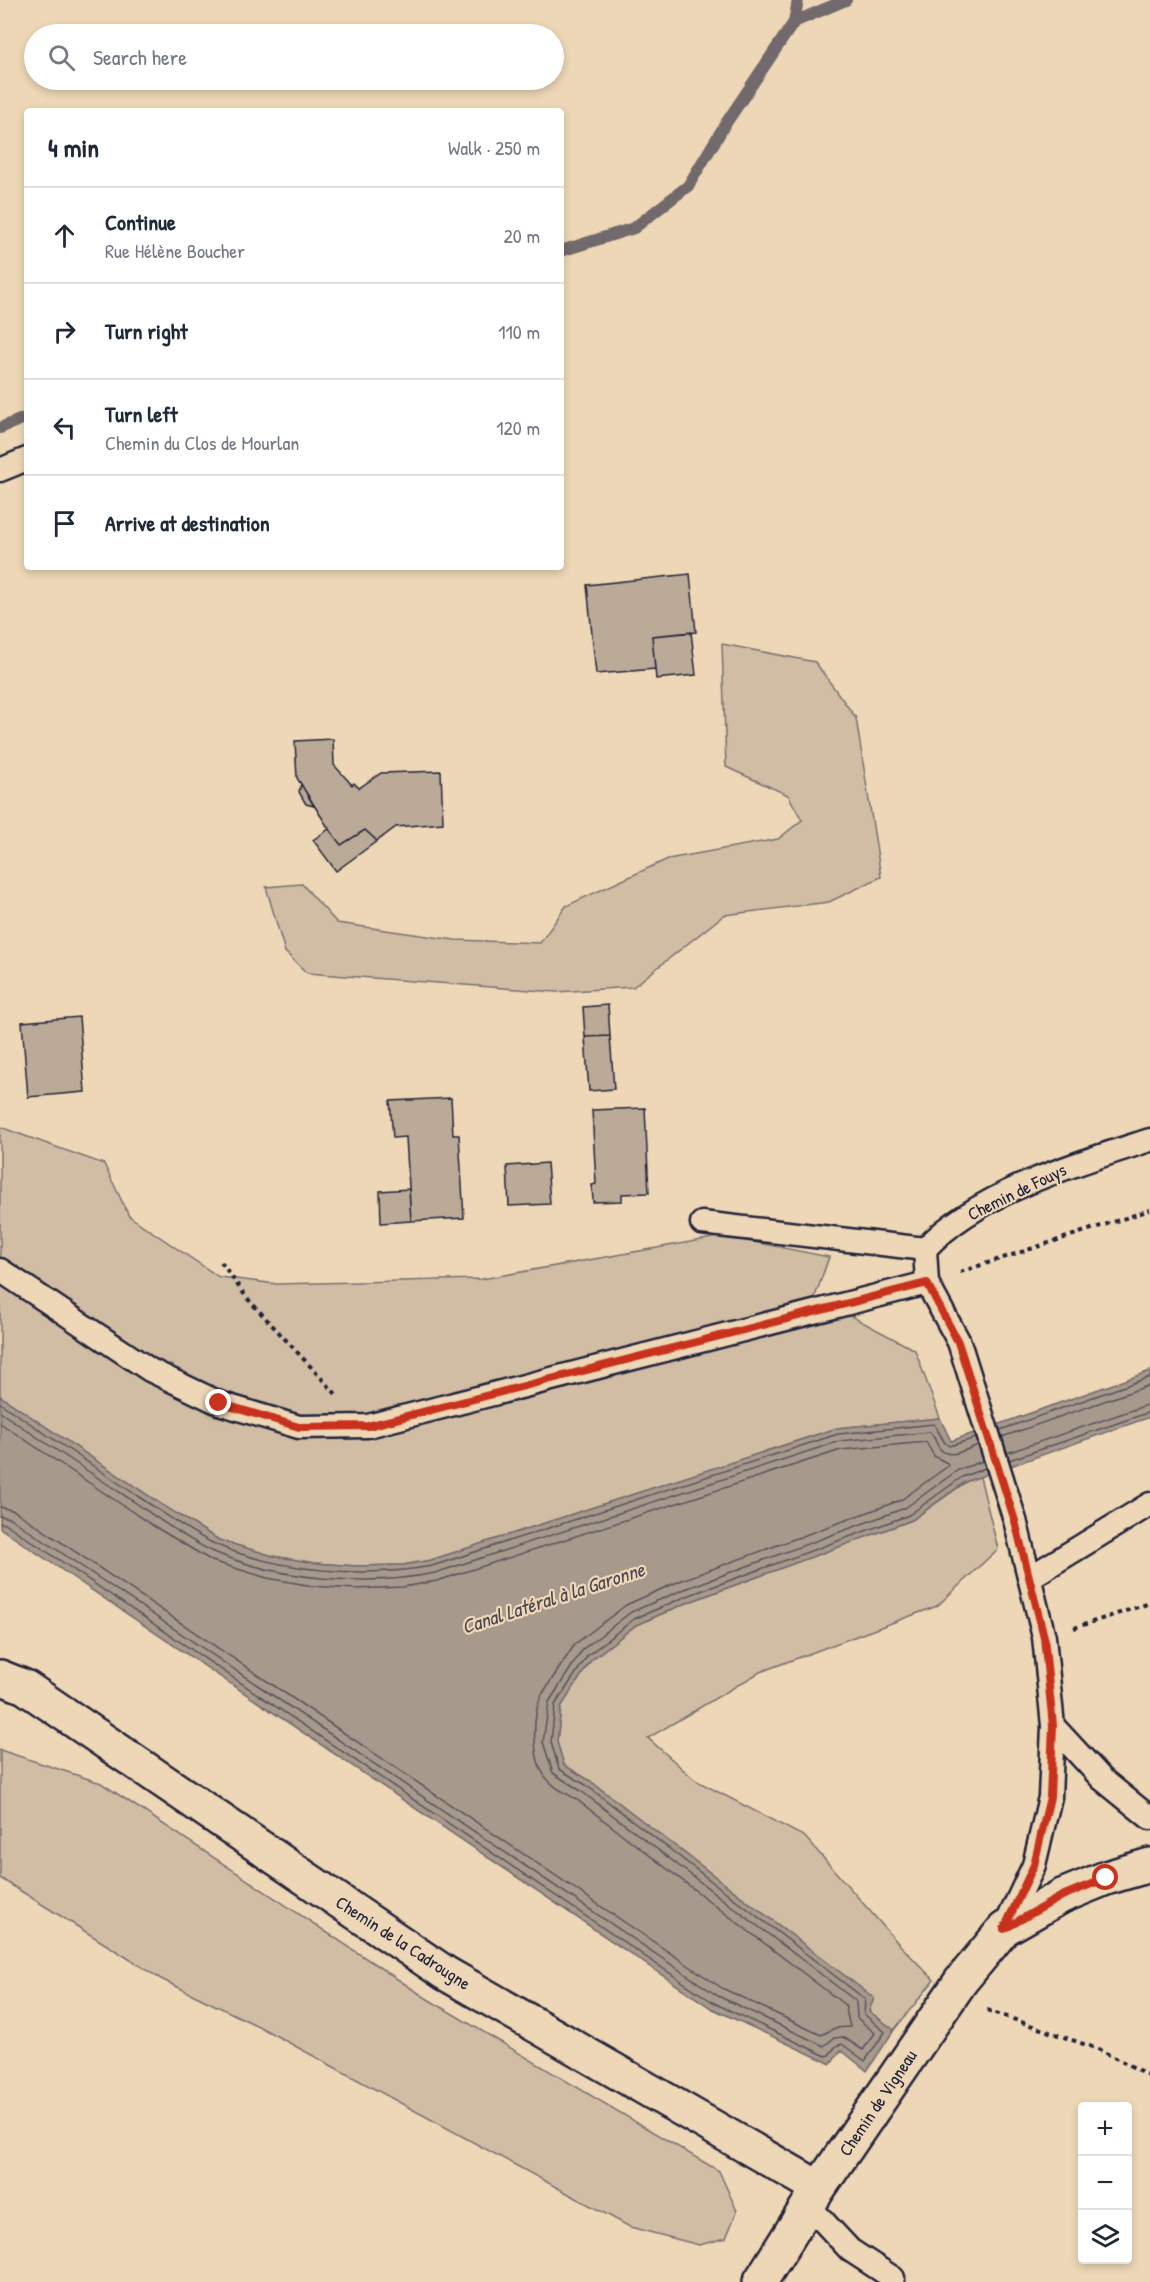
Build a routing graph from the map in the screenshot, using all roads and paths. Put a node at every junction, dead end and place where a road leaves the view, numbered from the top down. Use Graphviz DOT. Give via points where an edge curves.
graph roads {
  1 [pos="24,460"];
  2 [pos="0,470"];
  3 [pos="1150,1140"];
  4 [pos="1150,1210"];
  5 [pos="702,1223"];
  6 [pos="925,1249"];
  7 [pos="221,1262"];
  8 [pos="0,1270"];
  9 [pos="927,1283"];
  10 [pos="368,1426"];
  11 [pos="1150,1504"];
  12 [pos="1029,1578"];
  13 [pos="1150,1603"];
  14 [pos="1044,1637"];
  15 [pos="0,1677"];
  16 [pos="1053,1726"];
  17 [pos="1150,1818"];
  18 [pos="1150,1864"];
  19 [pos="1004,1929"];
  20 [pos="986,2010"];
  21 [pos="1150,2076"];
  22 [pos="814,2197"];
  23 [pos="893,2278"];
  24 [pos="760,2282"];
  1 -- 2 [label="lane"];
  3 -- 6 [label="lane, Chemin de Fouys" via="1033,1181 941,1232"];
  4 -- 9 [label="path"];
  5 -- 6 [label="lane"];
  6 -- 9 [label="lane"];
  7 -- 10 [label="path" via="247,1298"];
  8 -- 10 [label="lane" via="150,1370 219,1403 299,1427"];
  9 -- 10 [label="lane"];
  9 -- 12 [label="lane" via="958,1342 1015,1521"];
  11 -- 12 [label="lane"];
  12 -- 14 [label="lane"];
  13 -- 14 [label="path"];
  14 -- 16 [label="lane"];
  15 -- 22 [label="street, Chemin de la Cadrougne" via="25,1687 445,1973"];
  16 -- 17 [label="lane" via="1102,1779"];
  16 -- 19 [label="lane" via="1050,1797 1034,1865"];
  18 -- 19 [label="street" via="1062,1896"];
  19 -- 22 [label="street, Chemin de Vigneau" via="960,1981"];
  20 -- 21 [label="path" via="1098,2049"];
  22 -- 23 [label="lane" via="850,2250"];
  22 -- 24 [label="street, Chemin de Vigneau"];
}
